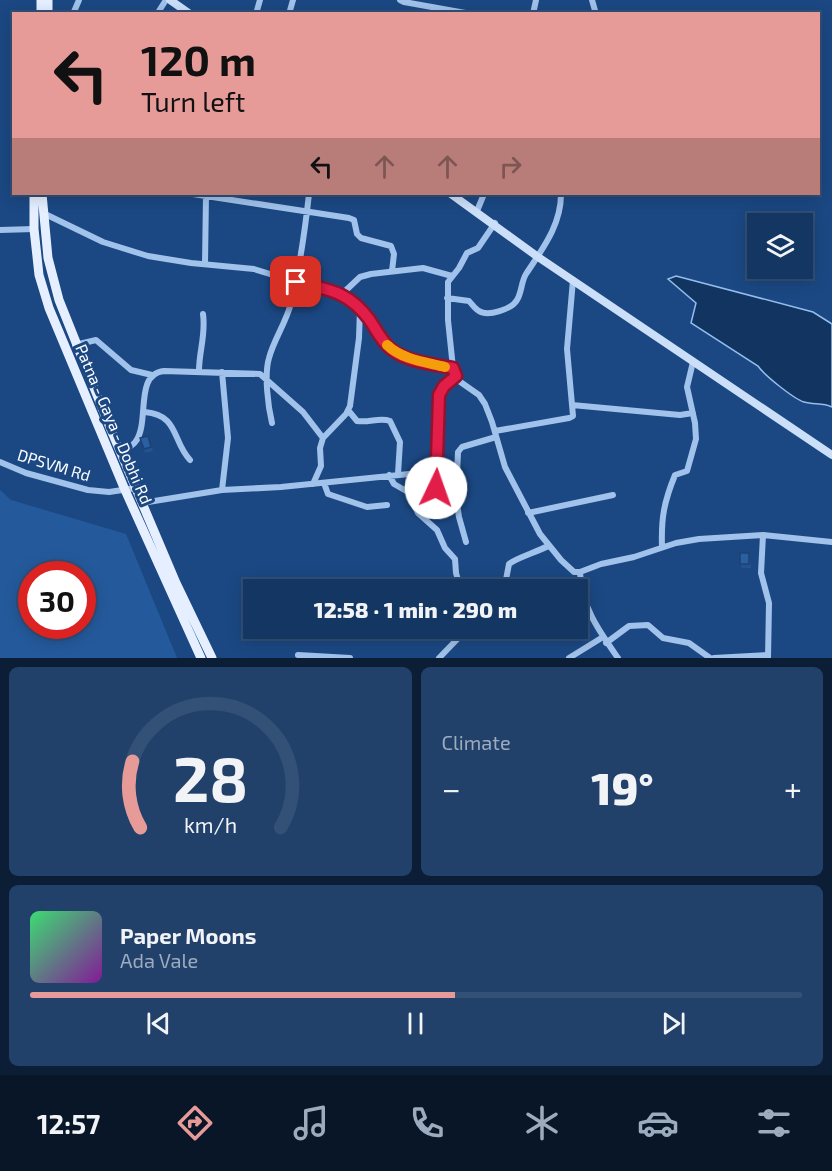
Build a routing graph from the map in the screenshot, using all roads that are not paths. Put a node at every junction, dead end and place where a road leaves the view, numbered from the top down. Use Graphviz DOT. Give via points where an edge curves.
graph roads {
  1 [pos="168,0"];
  2 [pos="400,0"];
  3 [pos="427,3"];
  4 [pos="159,12"];
  5 [pos="186,12"];
  6 [pos="463,12"];
  7 [pos="34,195"];
  8 [pos="42,195"];
  9 [pos="206,195"];
  10 [pos="309,195"];
  11 [pos="453,195"];
  12 [pos="484,195"];
  13 [pos="561,195"];
  14 [pos="231,196"];
  15 [pos="307,211"];
  16 [pos="477,211"];
  17 [pos="43,213"];
  18 [pos="495,223"];
  19 [pos="34,229"];
  20 [pos="0,230"];
  21 [pos="538,256"];
  22 [pos="205,264"];
  23 [pos="392,271"];
  24 [pos="452,276"];
  25 [pos="573,280"];
  26 [pos="296,282"];
  27 [pos="342,294"];
  28 [pos="447,298"];
  29 [pos="360,309"];
  30 [pos="203,314"];
  31 [pos="75,345"];
  32 [pos="693,362"];
  33 [pos="453,368"];
  34 [pos="199,371"];
  35 [pos="222,372"];
  36 [pos="152,375"];
  37 [pos="456,376"];
  38 [pos="267,381"];
  39 [pos="572,405"];
  40 [pos="348,410"];
  41 [pos="145,412"];
  42 [pos="693,413"];
  43 [pos="272,423"];
  44 [pos="496,434"];
  45 [pos="324,438"];
  46 [pos="121,452"];
  47 [pos="832,455"];
  48 [pos="190,460"];
  49 [pos="0,462"];
  50 [pos="398,474"];
  51 [pos="388,475"];
  52 [pos="435,475"];
  53 [pos="324,483"];
  54 [pos="313,484"];
  55 [pos="136,488"];
  56 [pos="125,490"];
  57 [pos="222,490"];
  58 [pos="456,494"];
  59 [pos="614,495"];
  60 [pos="142,503"];
  61 [pos="387,505"];
  62 [pos="528,513"];
  63 [pos="763,535"];
  64 [pos="466,542"];
  65 [pos="832,542"];
  66 [pos="548,546"];
  67 [pos="662,547"];
  68 [pos="580,572"];
  69 [pos="458,579"];
  70 [pos="506,579"];
  71 [pos="457,639"];
  72 [pos="604,640"];
  73 [pos="298,655"];
  74 [pos="768,657"];
  75 [pos="201,658"];
  76 [pos="212,658"];
  77 [pos="350,658"];
  78 [pos="439,658"];
  79 [pos="569,658"];
  80 [pos="618,658"];
  81 [pos="712,658"];
  1 -- 4 [label="street"];
  1 -- 5 [label="street"];
  2 -- 3 [label="street"];
  3 -- 6 [label="street"];
  7 -- 19 [label="main road, Patna - Gaya - Dobhi Rd"];
  8 -- 17 [label="main road, Patna - Gaya - Dobhi Rd"];
  9 -- 14 [label="street"];
  9 -- 22 [label="street"];
  10 -- 15 [label="street"];
  11 -- 16 [label="street"];
  12 -- 16 [label="street"];
  13 -- 21 [label="street" via="558,220"];
  14 -- 15 [label="street"];
  15 -- 23 [label="street" via="354,220 361,238 391,246"];
  15 -- 26 [label="street"];
  16 -- 18 [label="street"];
  17 -- 22 [label="street" via="121,248 157,258"];
  17 -- 31 [label="main road, Patna - Gaya - Dobhi Rd" via="52,277"];
  18 -- 21 [label="street"];
  18 -- 24 [label="street"];
  19 -- 20 [label="street"];
  19 -- 56 [label="main road, Patna - Gaya - Dobhi Rd" via="39,275 49,308"];
  21 -- 25 [label="street"];
  21 -- 28 [label="street" via="524,276 517,300 508,308 481,313 469,301"];
  22 -- 26 [label="street" via="254,269"];
  23 -- 24 [label="street" via="423,267"];
  23 -- 27 [label="street" via="360,277"];
  24 -- 28 [label="street"];
  25 -- 32 [label="street"];
  25 -- 39 [label="street" via="567,349"];
  26 -- 27 [label="street"];
  26 -- 38 [label="street" via="288,316 269,356"];
  27 -- 29 [label="street"];
  28 -- 33 [label="street"];
  29 -- 33 [label="street" via="392,350"];
  29 -- 40 [label="street"];
  30 -- 34 [label="street" via="205,331"];
  31 -- 36 [label="street" via="96,340 127,367"];
  31 -- 46 [label="main road, Patna - Gaya - Dobhi Rd"];
  32 -- 42 [label="street" via="687,387"];
  32 -- 47 [label="street"];
  33 -- 37 [label="street"];
  34 -- 35 [label="street"];
  34 -- 36 [label="street"];
  35 -- 38 [label="street" via="256,373"];
  35 -- 57 [label="street" via="228,438"];
  36 -- 41 [label="street" via="145,388"];
  37 -- 44 [label="street" via="482,399"];
  37 -- 52 [label="street" via="439,395"];
  38 -- 43 [label="street"];
  38 -- 45 [label="street" via="303,412"];
  39 -- 42 [label="street"];
  39 -- 44 [label="street" via="572,418"];
  40 -- 45 [label="street"];
  40 -- 50 [label="street" via="357,421 390,422 400,442"];
  41 -- 46 [label="street" via="136,441"];
  41 -- 48 [label="street" via="158,414 170,423"];
  42 -- 67 [label="street" via="695,447 687,472 676,474 666,498 661,517"];
  44 -- 58 [label="street" via="459,449"];
  44 -- 62 [label="street" via="505,467"];
  45 -- 54 [label="street" via="321,466"];
  46 -- 55 [label="main road, Patna - Gaya - Dobhi Rd"];
  49 -- 56 [label="street, DPSVM Rd" via="88,490"];
  50 -- 51 [label="street"];
  50 -- 52 [label="street"];
  51 -- 53 [label="street"];
  51 -- 69 [label="street" via="408,492 418,513 437,530 455,559"];
  52 -- 58 [label="street" via="439,495"];
  53 -- 54 [label="street"];
  53 -- 61 [label="street" via="328,494 364,507"];
  54 -- 57 [label="street"];
  55 -- 56 [label="street, DPSVM Rd"];
  55 -- 60 [label="main road, Patna - Gaya - Dobhi Rd"];
  56 -- 75 [label="main road, Patna - Gaya - Dobhi Rd"];
  57 -- 60 [label="street"];
  58 -- 64 [label="street"];
  59 -- 62 [label="street"];
  60 -- 76 [label="main road, Patna - Gaya - Dobhi Rd"];
  62 -- 66 [label="street"];
  63 -- 65 [label="street"];
  63 -- 67 [label="street" via="699,539"];
  63 -- 74 [label="street" via="761,573 769,603"];
  66 -- 68 [label="street" via="574,572"];
  66 -- 70 [label="street" via="511,562"];
  67 -- 68 [label="street"];
  68 -- 72 [label="street" via="583,598"];
  71 -- 78 [label="street"];
  72 -- 79 [label="street"];
  72 -- 80 [label="street"];
  72 -- 81 [label="street" via="629,626 648,625 663,638 689,643"];
  73 -- 77 [label="street"];
  74 -- 81 [label="street"];
}
